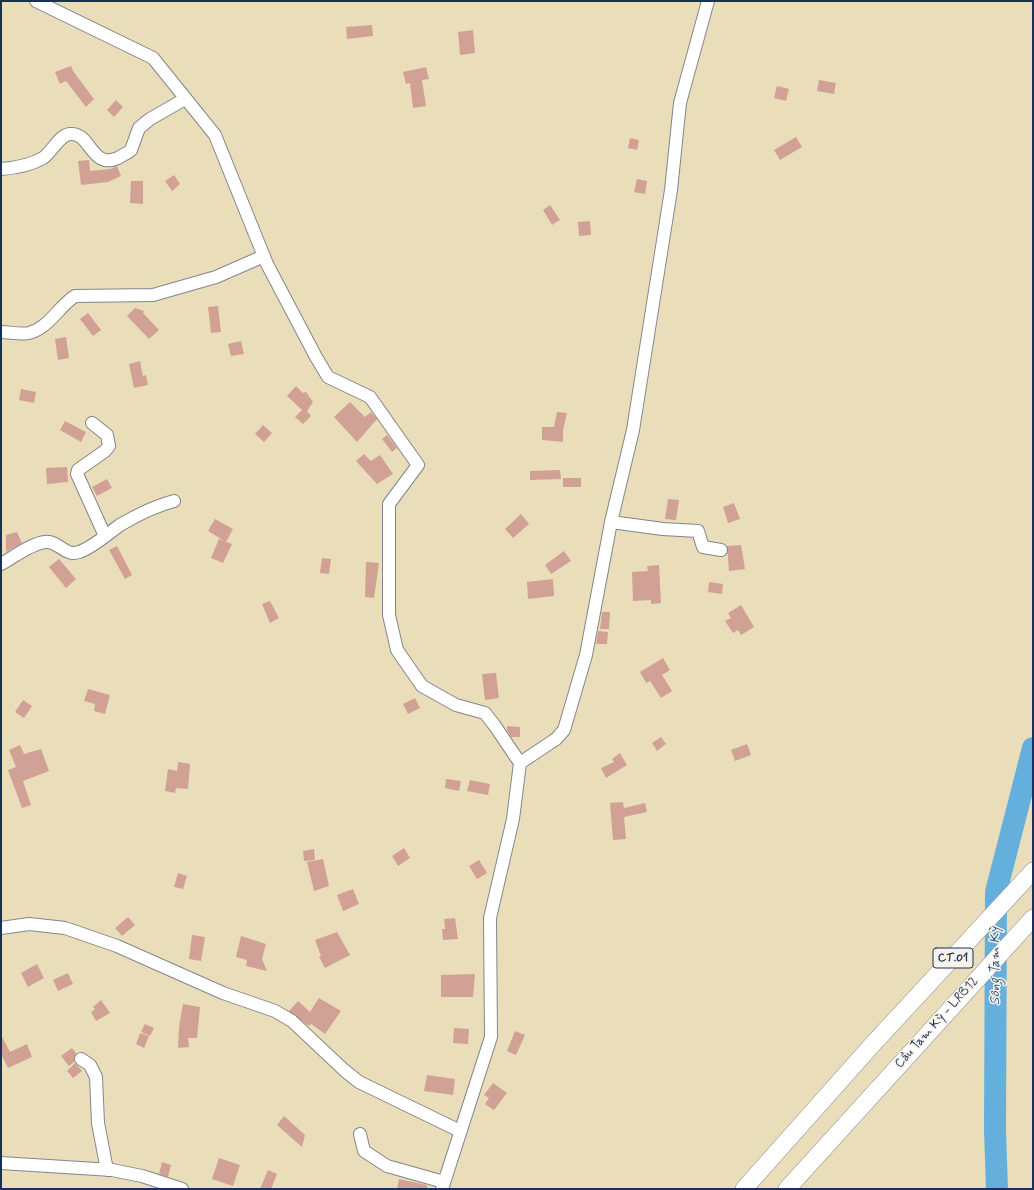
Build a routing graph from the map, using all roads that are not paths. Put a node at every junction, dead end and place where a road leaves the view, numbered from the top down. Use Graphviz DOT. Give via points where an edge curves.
graph roads {
  1 [pos="36,1"];
  2 [pos="708,1"];
  3 [pos="185,99"];
  4 [pos="1,169"];
  5 [pos="264,256"];
  6 [pos="1,332"];
  7 [pos="92,423"];
  8 [pos="174,501"];
  9 [pos="611,522"];
  10 [pos="105,536"];
  11 [pos="721,550"];
  12 [pos="1,564"];
  13 [pos="520,763"];
  14 [pos="1033,870"];
  15 [pos="1033,918"];
  16 [pos="1,928"];
  17 [pos="81,1059"];
  18 [pos="460,1131"];
  19 [pos="360,1134"];
  20 [pos="1,1163"];
  21 [pos="107,1170"];
  22 [pos="443,1185"];
  23 [pos="182,1189"];
  24 [pos="744,1189"];
  25 [pos="787,1189"];
  1 -- 3 [label="street" via="153,58"];
  2 -- 9 [label="street" via="680,103 671,190 633,430"];
  3 -- 4 [label="street" via="139,128 131,150 112,160 105,161 99,158 80,137 70,134 38,160"];
  3 -- 5 [label="street" via="215,136"];
  5 -- 6 [label="street" via="216,277 153,295 76,296 68,300 36,330 24,334"];
  5 -- 13 [label="street" via="328,377 370,397 418,465 389,504 389,615 397,650 422,686 456,705 485,713"];
  7 -- 10 [label="street" via="107,435 109,446 78,470 77,474"];
  8 -- 10 [label="street" via="144,512"];
  9 -- 11 [label="street" via="698,531 703,546"];
  9 -- 13 [label="street" via="586,655 564,730 556,739"];
  10 -- 12 [label="street" via="75,553 45,542"];
  13 -- 18 [label="street" via="513,819 490,918 491,1037"];
  14 -- 24 [label="highway, CT.01"];
  15 -- 25 [label="highway, Cầu Tam Kỳ - LRB12 / CT.01"];
  16 -- 18 [label="street" via="29,924 65,928 117,946 223,993 275,1011 292,1021 359,1082"];
  17 -- 21 [label="street" via="90,1065 96,1077 98,1123"];
  18 -- 22 [label="street"];
  19 -- 22 [label="street" via="364,1151 387,1166"];
  20 -- 21 [label="street"];
  21 -- 23 [label="street" via="142,1176"];
}
